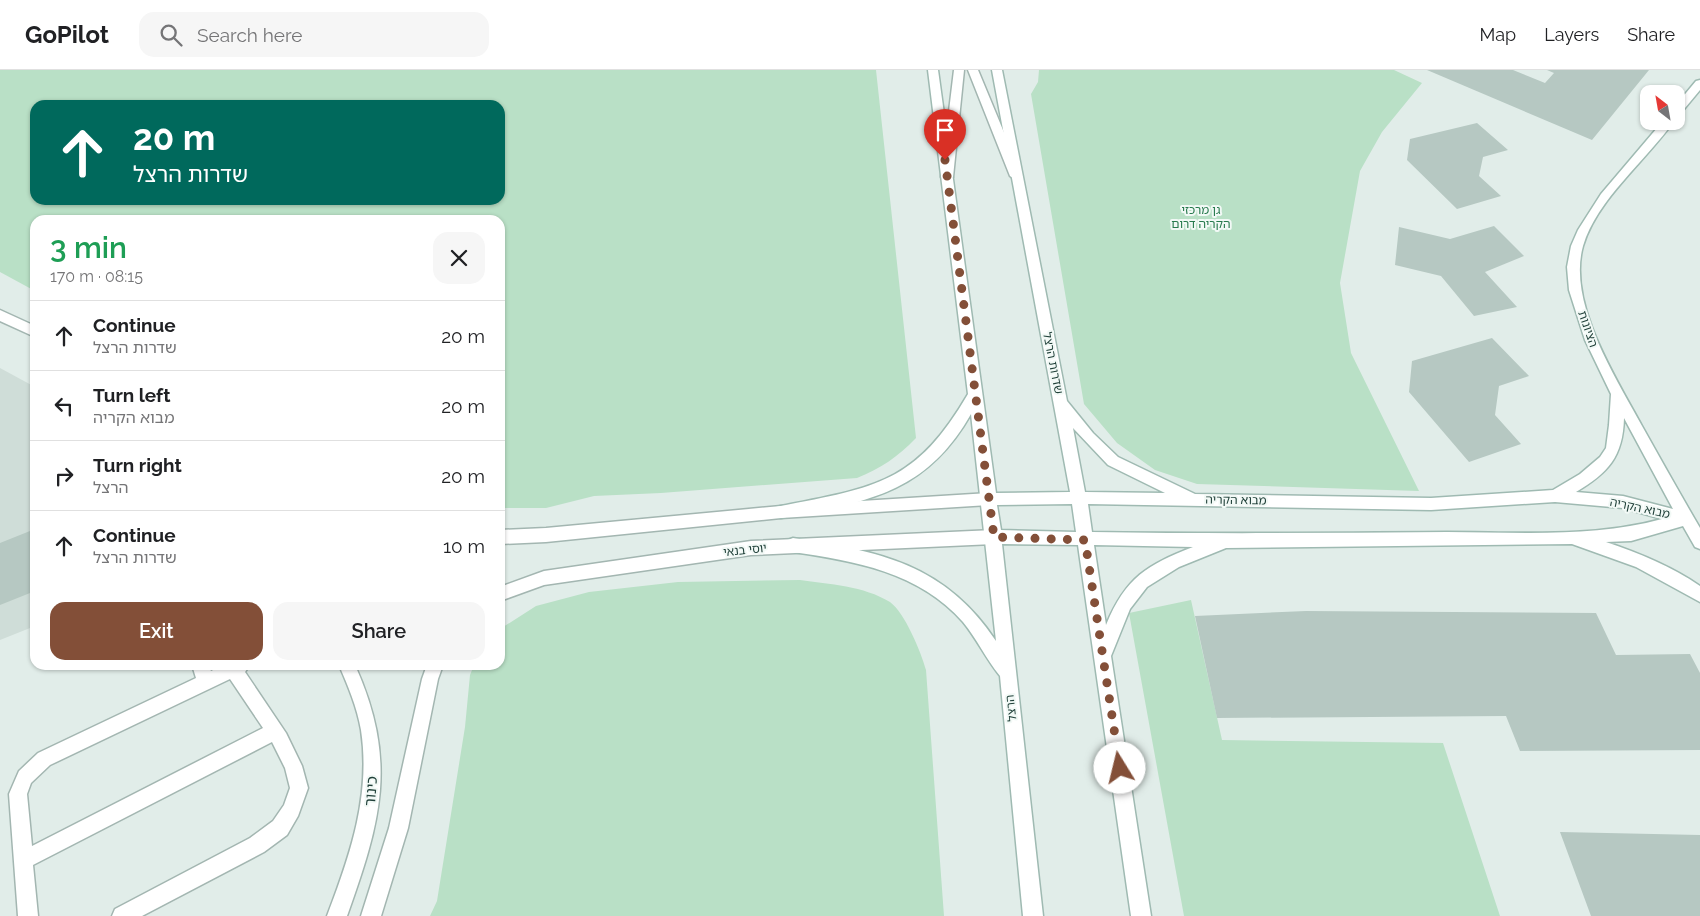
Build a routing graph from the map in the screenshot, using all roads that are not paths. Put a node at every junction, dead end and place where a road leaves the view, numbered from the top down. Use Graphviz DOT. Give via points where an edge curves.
graph roads {
  1 [pos="933,70"];
  2 [pos="959,70"];
  3 [pos="973,70"];
  4 [pos="997,70"];
  5 [pos="1700,83"];
  6 [pos="1685,101"];
  7 [pos="1661,130"];
  8 [pos="948,178"];
  9 [pos="1018,180"];
  10 [pos="0,315"];
  11 [pos="30,330"];
  12 [pos="976,392"];
  13 [pos="1618,394"];
  14 [pos="1060,403"];
  15 [pos="1555,496"];
  16 [pos="1079,498"];
  17 [pos="989,499"];
  18 [pos="1194,500"];
  19 [pos="781,512"];
  20 [pos="1686,519"];
  21 [pos="505,537"];
  22 [pos="994,537"];
  23 [pos="1569,538"];
  24 [pos="1085,540"];
  25 [pos="1231,541"];
  26 [pos="1700,542"];
  27 [pos="793,546"];
  28 [pos="505,592"];
  29 [pos="1700,595"];
  30 [pos="1103,656"];
  31 [pos="202,670"];
  32 [pos="232,670"];
  33 [pos="240,670"];
  34 [pos="350,670"];
  35 [pos="434,670"];
  36 [pos="1008,674"];
  37 [pos="206,684"];
  38 [pos="275,731"];
  39 [pos="23,860"];
  40 [pos="28,916"];
  41 [pos="122,916"];
  42 [pos="337,916"];
  43 [pos="371,916"];
  44 [pos="1033,916"];
  45 [pos="1142,916"];
  1 -- 8 [label="street"];
  2 -- 8 [label="street"];
  3 -- 9 [label="street" via="980,94"];
  4 -- 9 [label="street, שדרות הרצל"];
  5 -- 6 [label="street"];
  7 -- 13 [label="street, הציונות" via="1596,210 1576,247 1573,276 1583,320 1600,363"];
  8 -- 12 [label="street"];
  9 -- 14 [label="street, שדרות הרצל"];
  10 -- 11 [label="street"];
  12 -- 17 [label="street"];
  12 -- 19 [label="street" via="949,438 928,461 903,480 873,494"];
  13 -- 15 [label="street" via="1611,453 1596,470"];
  13 -- 20 [label="street, הציונות"];
  14 -- 16 [label="street, שדרות הרצל"];
  14 -- 18 [label="street" via="1088,438 1113,461"];
  15 -- 18 [label="street, מבוא הקריה" via="1431,504"];
  15 -- 20 [label="street, מבוא הקריה" via="1623,502"];
  16 -- 17 [label="street, מבוא הקריה"];
  16 -- 18 [label="street, מבוא הקריה"];
  16 -- 24 [label="street, שדרות הרצל"];
  17 -- 19 [label="street"];
  17 -- 22 [label="street, הרצל"];
  19 -- 21 [label="street"];
  20 -- 23 [label="street, מבוא הקריה" via="1632,534"];
  20 -- 26 [label="street, הציונות"];
  22 -- 24 [label="street, מבוא הקריה"];
  22 -- 27 [label="street, יוסי בנאי"];
  22 -- 36 [label="street, הרצל"];
  23 -- 25 [label="street, מבוא הקריה"];
  23 -- 29 [label="street" via="1643,563"];
  24 -- 25 [label="street, מבוא הקריה"];
  24 -- 30 [label="street, שדרות הרצל"];
  25 -- 30 [label="street" via="1192,553 1135,588 1116,621"];
  27 -- 28 [label="street, יוסי בנאי" via="699,555 567,574 537,580"];
  27 -- 36 [label="street" via="874,561 910,574 935,588 954,602 986,637"];
  30 -- 45 [label="street"];
  31 -- 37 [label="street"];
  32 -- 37 [label="street"];
  33 -- 38 [label="street"];
  34 -- 42 [label="street, כינור" via="358,685 372,738 373,786 363,843"];
  35 -- 43 [label="street" via="408,795 393,853"];
  36 -- 44 [label="street, הרצל"];
  37 -- 39 [label="street" via="44,759 25,777 18,794"];
  38 -- 39 [label="street"];
  38 -- 41 [label="street" via="293,766 299,788 292,810 280,828 257,845"];
  39 -- 40 [label="street"];
}
